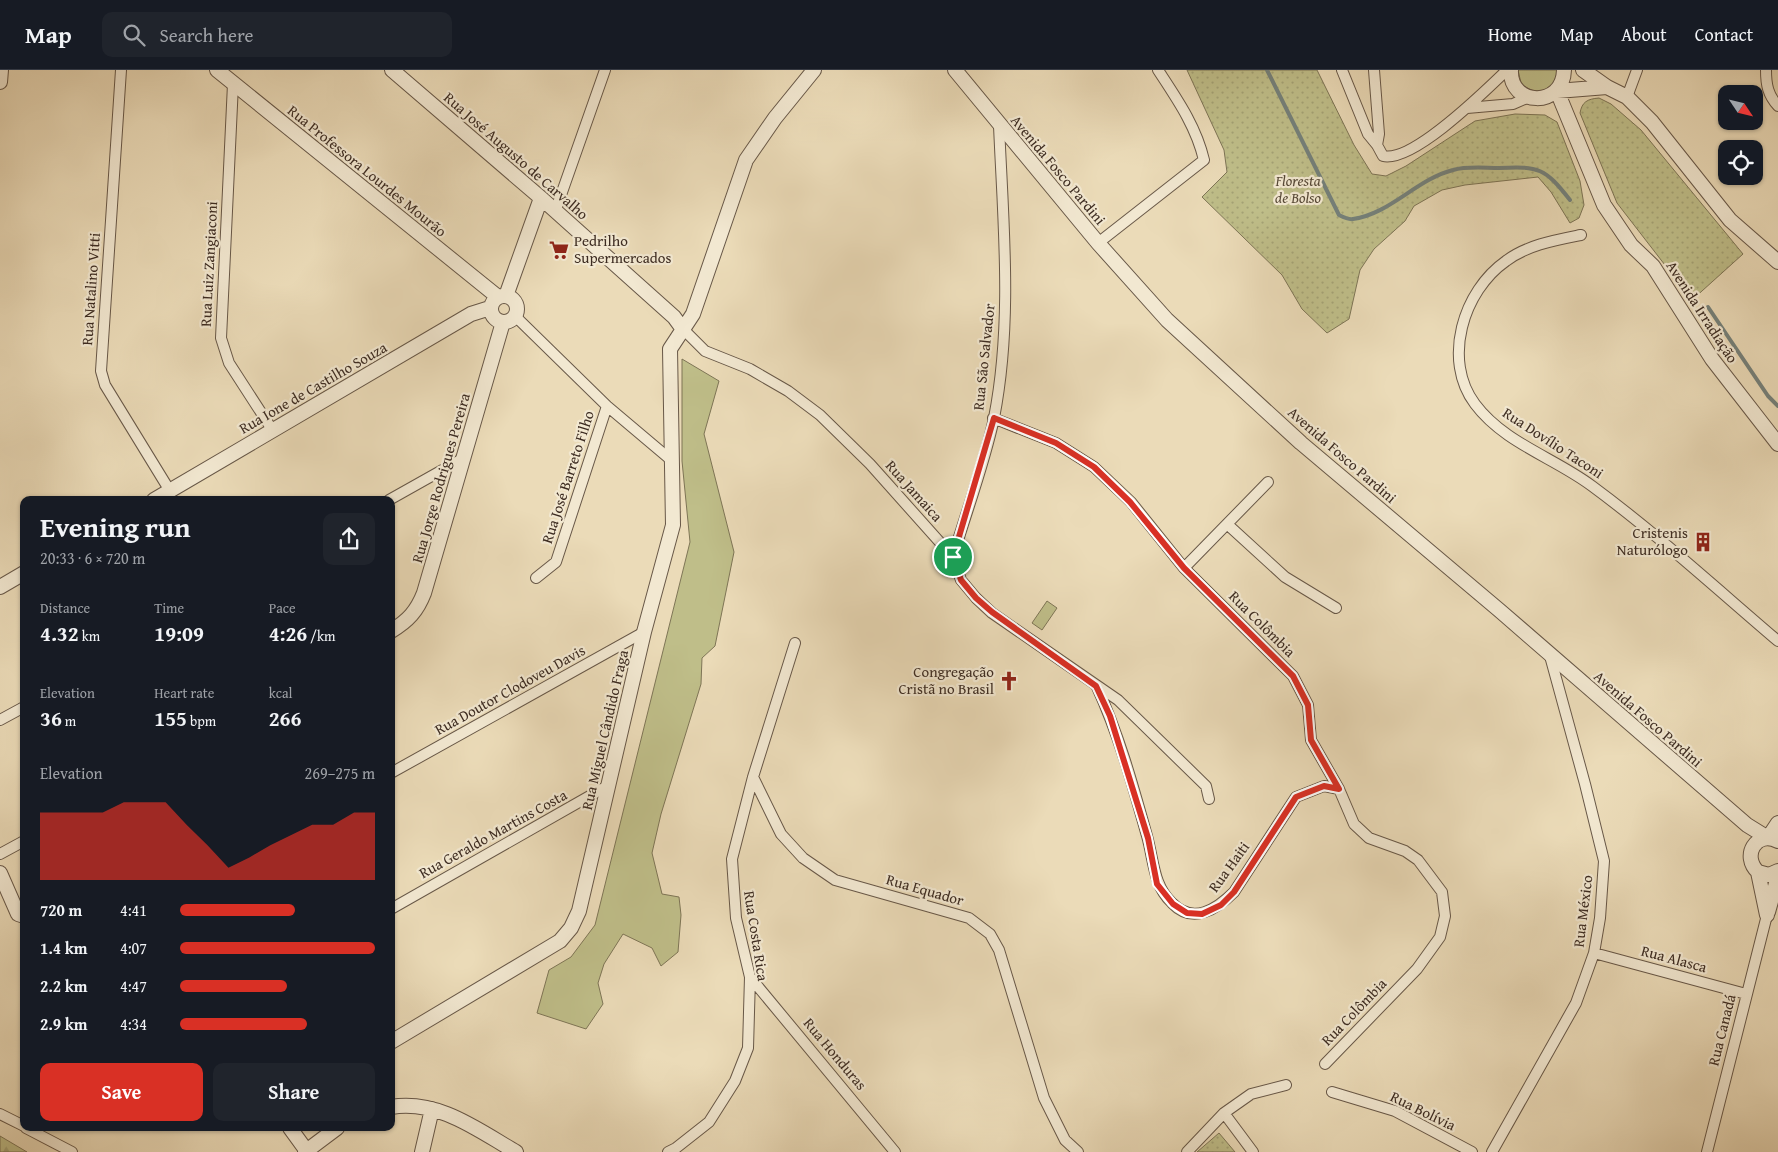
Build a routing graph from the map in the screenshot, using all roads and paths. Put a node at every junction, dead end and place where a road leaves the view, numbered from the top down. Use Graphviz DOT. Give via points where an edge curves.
graph roads {
  1 [pos="1,70"];
  2 [pos="121,70"];
  3 [pos="217,70"];
  4 [pos="393,70"];
  5 [pos="605,70"];
  6 [pos="814,70"];
  7 [pos="955,70"];
  8 [pos="1158,70"];
  9 [pos="1342,70"];
  10 [pos="1374,70"];
  11 [pos="1507,70"];
  12 [pos="1511,70"];
  13 [pos="1564,70"];
  14 [pos="1583,70"];
  15 [pos="1637,70"];
  16 [pos="1766,70"];
  17 [pos="0,82"];
  18 [pos="233,84"];
  19 [pos="1607,87"];
  20 [pos="1551,94"];
  21 [pos="1529,97"];
  22 [pos="1627,97"];
  23 [pos="1778,106"];
  24 [pos="1466,108"];
  25 [pos="999,125"];
  26 [pos="1377,145"];
  27 [pos="541,198"];
  28 [pos="556,212"];
  29 [pos="1581,235"];
  30 [pos="1098,243"];
  31 [pos="1778,262"];
  32 [pos="498,300"];
  33 [pos="509,319"];
  34 [pos="682,328"];
  35 [pos="607,406"];
  36 [pos="994,418"];
  37 [pos="273,431"];
  38 [pos="1778,444"];
  39 [pos="462,459"];
  40 [pos="671,460"];
  41 [pos="1268,482"];
  42 [pos="170,491"];
  43 [pos="161,496"];
  44 [pos="395,497"];
  45 [pos="1227,524"];
  46 [pos="953,557"];
  47 [pos="1184,568"];
  48 [pos="20,576"];
  49 [pos="536,578"];
  50 [pos="0,587"];
  51 [pos="1336,608"];
  52 [pos="395,629"];
  53 [pos="644,632"];
  54 [pos="1778,641"];
  55 [pos="795,643"];
  56 [pos="1550,656"];
  57 [pos="1096,686"];
  58 [pos="20,709"];
  59 [pos="0,720"];
  60 [pos="395,771"];
  61 [pos="753,777"];
  62 [pos="609,785"];
  63 [pos="1339,789"];
  64 [pos="1209,799"];
  65 [pos="1778,823"];
  66 [pos="1746,825"];
  67 [pos="1773,839"];
  68 [pos="20,843"];
  69 [pos="1750,852"];
  70 [pos="0,854"];
  71 [pos="1778,871"];
  72 [pos="1758,872"];
  73 [pos="0,874"];
  74 [pos="1778,876"];
  75 [pos="395,907"];
  76 [pos="20,915"];
  77 [pos="1767,915"];
  78 [pos="1594,953"];
  79 [pos="750,977"];
  80 [pos="1746,994"];
  81 [pos="395,1040"];
  82 [pos="1325,1064"];
  83 [pos="1286,1086"];
  84 [pos="1332,1092"];
  85 [pos="395,1107"];
  86 [pos="432,1109"];
  87 [pos="1224,1113"];
  88 [pos="0,1114"];
  89 [pos="20,1124"];
  90 [pos="33,1131"];
  91 [pos="292,1131"];
  92 [pos="334,1131"];
  93 [pos="306,1151"];
  94 [pos="72,1152"];
  95 [pos="422,1152"];
  96 [pos="516,1152"];
  97 [pos="668,1152"];
  98 [pos="895,1152"];
  99 [pos="1078,1152"];
  100 [pos="1187,1152"];
  101 [pos="1253,1152"];
  102 [pos="1472,1152"];
  103 [pos="1492,1152"];
  104 [pos="1707,1152"];
  1 -- 17 [label="street"];
  2 -- 42 [label="street, Rua Natalino Vitti" via="101,370 105,385"];
  3 -- 18 [label="street, Rua Professora Lourdes Mourão"];
  4 -- 27 [label="street, Rua José Augusto de Carvalho"];
  5 -- 28 [label="street"];
  6 -- 34 [label="street, Rua Miguel Cândido Fraga" via="746,160 693,314"];
  7 -- 25 [label="street, Avenida Fosco Pardini"];
  8 -- 30 [label="street" via="1188,116 1204,160"];
  9 -- 26 [label="street" via="1368,134"];
  10 -- 26 [label="street"];
  11 -- 24 [label="street"];
  12 -- 21 [label="street" via="1516,88"];
  13 -- 20 [label="street" via="1562,84"];
  14 -- 19 [label="street"];
  15 -- 22 [label="street"];
  16 -- 23 [label="street" via="1766,86"];
  18 -- 32 [label="street, Rua Professora Lourdes Mourão"];
  18 -- 37 [label="street, Rua Luiz Zangiaconi" via="221,338 229,363"];
  19 -- 20 [label="street"];
  19 -- 22 [label="street"];
  20 -- 21 [label="street"];
  20 -- 38 [label="street, Avenida Irradiação" via="1566,115 1604,205 1630,245 1653,266 1712,359"];
  21 -- 24 [label="street" via="1513,104"];
  22 -- 31 [label="street" via="1652,122 1730,220"];
  24 -- 26 [label="street" via="1424,141 1399,155 1382,156"];
  25 -- 30 [label="street, Avenida Fosco Pardini"];
  25 -- 36 [label="street, Rua São Salvador" via="1005,334"];
  27 -- 28 [label="street, Rua José Augusto de Carvalho"];
  27 -- 32 [label="street"];
  28 -- 34 [label="street, Rua José Augusto de Carvalho" via="674,317"];
  29 -- 54 [label="street, Rua Dovílio Taconi" via="1553,240 1506,260 1486,280 1473,299 1459,346 1459,367 1466,388 1475,404 1496,426 1591,485"];
  30 -- 56 [label="street, Avenida Fosco Pardini" via="1167,320 1287,430"];
  32 -- 33 [label="street, Rua Professora Lourdes Mourão" via="495,319"];
  32 -- 33 [label="street" via="516,304"];
  32 -- 37 [label="street, Rua Ione de Castilho Souza"];
  33 -- 35 [label="street"];
  33 -- 39 [label="street, Rua Jorge Rodrigues Pereira"];
  34 -- 40 [label="street, Rua Miguel Cândido Fraga" via="670,349"];
  34 -- 46 [label="street, Rua Jamaica" via="706,351 750,369 820,414 870,464"];
  35 -- 40 [label="street"];
  35 -- 49 [label="street, Rua José Barreto Filho" via="556,562"];
  36 -- 46 [label="street, Rua São Salvador"];
  36 -- 47 [label="street, Rua Colômbia" via="1056,443 1094,467 1130,502"];
  37 -- 42 [label="street, Rua Ione de Castilho Souza"];
  39 -- 44 [label="street"];
  39 -- 52 [label="street, Rua Jorge Rodrigues Pereira" via="424,593 418,608"];
  40 -- 53 [label="street, Rua Miguel Cândido Fraga" via="673,525"];
  41 -- 45 [label="street"];
  42 -- 43 [label="street, Rua Ione de Castilho Souza"];
  45 -- 47 [label="street"];
  45 -- 51 [label="street" via="1285,577"];
  46 -- 57 [label="street, Rua Jamaica" via="961,580 976,598"];
  47 -- 63 [label="street, Rua Colômbia" via="1293,676 1308,705 1311,740"];
  48 -- 50 [label="street"];
  53 -- 60 [label="street, Rua Doutor Clodoveu Davis"];
  53 -- 62 [label="street, Rua Miguel Cândido Fraga"];
  55 -- 61 [label="street, Rua Costa Rica"];
  56 -- 66 [label="street, Avenida Fosco Pardini"];
  56 -- 78 [label="street, Rua México" via="1604,861"];
  57 -- 63 [label="street, Rua Haiti" via="1110,716 1148,838 1157,884 1173,904 1187,913 1202,914 1221,905 1234,892 1296,797 1324,786"];
  57 -- 64 [label="street, Rua Jamaica" via="1118,700 1206,786"];
  58 -- 59 [label="street"];
  61 -- 79 [label="street, Rua Costa Rica" via="732,859 736,918"];
  61 -- 99 [label="street, Rua Equador" via="781,834 803,858 834,880 969,918 990,934 999,950 1044,1098 1065,1140"];
  62 -- 75 [label="street, Rua Geraldo Martins Costa"];
  62 -- 81 [label="street, Rua Miguel Cândido Fraga" via="578,911 566,935 553,946"];
  63 -- 82 [label="street, Rua Colômbia" via="1354,824 1369,838 1405,851 1431,875 1442,892 1445,916 1440,937 1417,969"];
  65 -- 67 [label="street"];
  66 -- 67 [label="street, Avenida Fosco Pardini"];
  66 -- 69 [label="street"];
  67 -- 69 [label="street" via="1757,842"];
  68 -- 70 [label="street"];
  69 -- 72 [label="street" via="1751,863"];
  71 -- 72 [label="street" via="1769,874"];
  72 -- 77 [label="street"];
  73 -- 76 [label="street"];
  74 -- 77 [label="street"];
  77 -- 80 [label="street, Rua Canadá"];
  78 -- 80 [label="street, Rua Alasca"];
  78 -- 103 [label="street, Rua México" via="1576,1003"];
  79 -- 97 [label="street, Rua Costa Rica" via="748,1048 735,1081 709,1122"];
  79 -- 98 [label="street, Rua Honduras"];
  80 -- 104 [label="street, Rua Canadá"];
  83 -- 87 [label="street" via="1251,1094"];
  84 -- 102 [label="street, Rua Bolívia" via="1394,1112"];
  85 -- 86 [label="street" via="414,1105"];
  86 -- 95 [label="street"];
  86 -- 96 [label="street" via="456,1117"];
  87 -- 100 [label="street"];
  87 -- 101 [label="street"];
  88 -- 89 [label="street"];
  90 -- 94 [label="street"];
  91 -- 93 [label="street"];
  92 -- 93 [label="street"];
}
